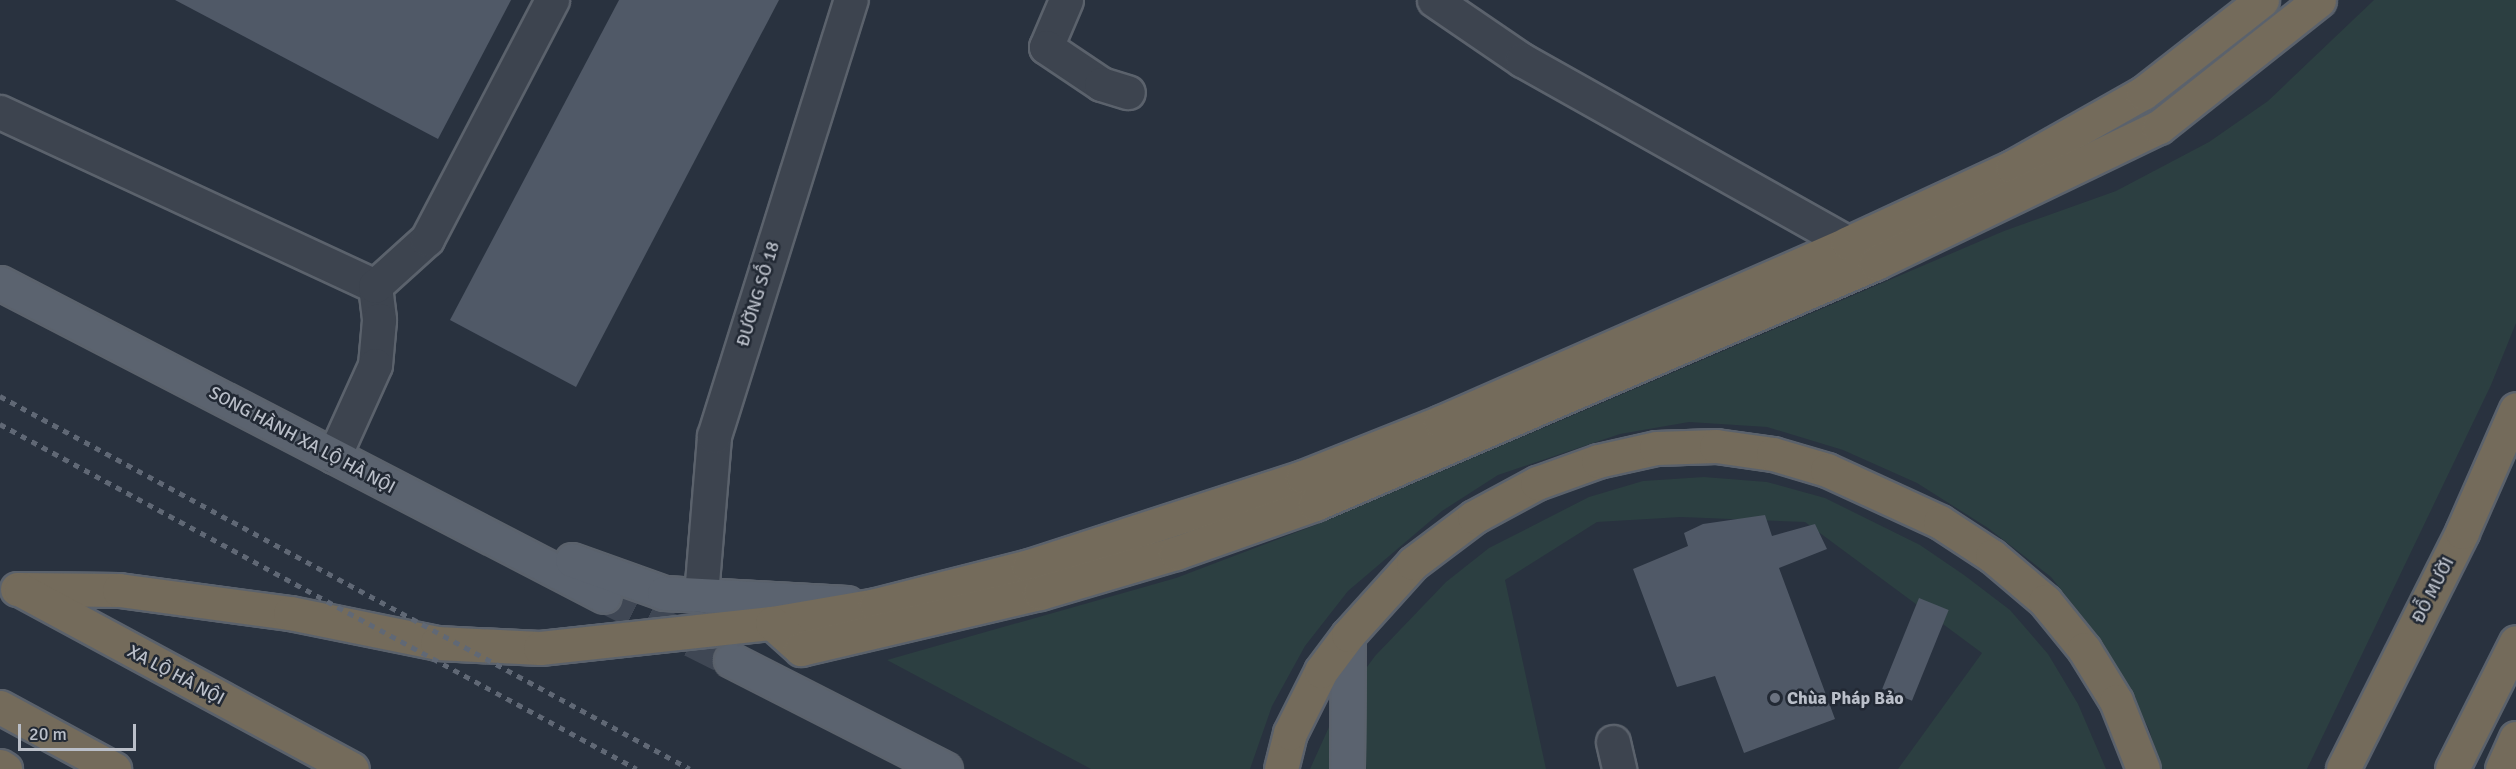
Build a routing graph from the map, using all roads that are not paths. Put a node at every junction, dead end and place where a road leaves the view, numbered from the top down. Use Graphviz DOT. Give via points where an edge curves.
graph roads {
  1 [pos="552,0"];
  2 [pos="851,0"];
  3 [pos="1066,0"];
  4 [pos="2262,0"];
  5 [pos="2319,0"];
  6 [pos="1441,2"];
  7 [pos="1128,92"];
  8 [pos="0,112"];
  9 [pos="1848,243"];
  10 [pos="0,283"];
  11 [pos="375,286"];
  12 [pos="2516,409"];
  13 [pos="334,456"];
  14 [pos="439,513"];
  15 [pos="9,584"];
  16 [pos="701,595"];
  17 [pos="604,596"];
  18 [pos="876,605"];
  19 [pos="772,624"];
  20 [pos="1348,635"];
  21 [pos="2516,642"];
  22 [pos="731,660"];
  23 [pos="0,707"];
  24 [pos="2516,738"];
  25 [pos="0,766"];
  26 [pos="5,769"];
  27 [pos="114,769"];
  28 [pos="352,769"];
  29 [pos="945,769"];
  30 [pos="1281,769"];
  31 [pos="1347,769"];
  32 [pos="2143,769"];
  33 [pos="2343,769"];
  34 [pos="2452,769"];
  35 [pos="2502,769"];
  1 -- 11 [label="street" via="427,239"];
  2 -- 16 [label="street, ĐƯỜNG SỐ 18" via="714,436"];
  3 -- 7 [label="street" via="1046,47 1101,84"];
  4 -- 9 [label="highway" via="2143,93 2012,167"];
  5 -- 19 [label="highway" via="2148,132 1876,263 1315,504 1176,553 1041,593 801,649"];
  6 -- 9 [label="street" via="1522,60"];
  8 -- 11 [label="street"];
  9 -- 18 [label="highway" via="1441,423 1303,477 1052,559"];
  10 -- 13 [label="main road, SONG HÀNH XA LỘ HÀ NỘI"];
  11 -- 13 [label="street" via="379,320 375,365"];
  12 -- 33 [label="highway, ĐỖ MƯỜI" via="2462,532"];
  13 -- 14 [label="main road, SONG HÀNH XA LỘ HÀ NỘI"];
  14 -- 16 [label="main road" via="664,593"];
  14 -- 17 [label="main road, SONG HÀNH XA LỘ HÀ NỘI"];
  15 -- 19 [label="highway" via="119,590 290,613 437,643 540,648"];
  15 -- 28 [label="highway, XA LỘ HÀ NỘI"];
  16 -- 18 [label="main road"];
  18 -- 19 [label="highway"];
  20 -- 30 [label="highway" via="1321,671 1290,733"];
  20 -- 31 [label="main road"];
  20 -- 32 [label="highway" via="1413,563 1474,517 1537,483 1598,461 1656,448 1716,446 1773,454 1882,492 1940,522 2001,563 2045,601 2084,649 2116,701"];
  21 -- 34 [label="highway"];
  22 -- 29 [label="main road"];
  23 -- 27 [label="highway"];
  24 -- 35 [label="highway"];
  25 -- 26 [label="highway"];
}
